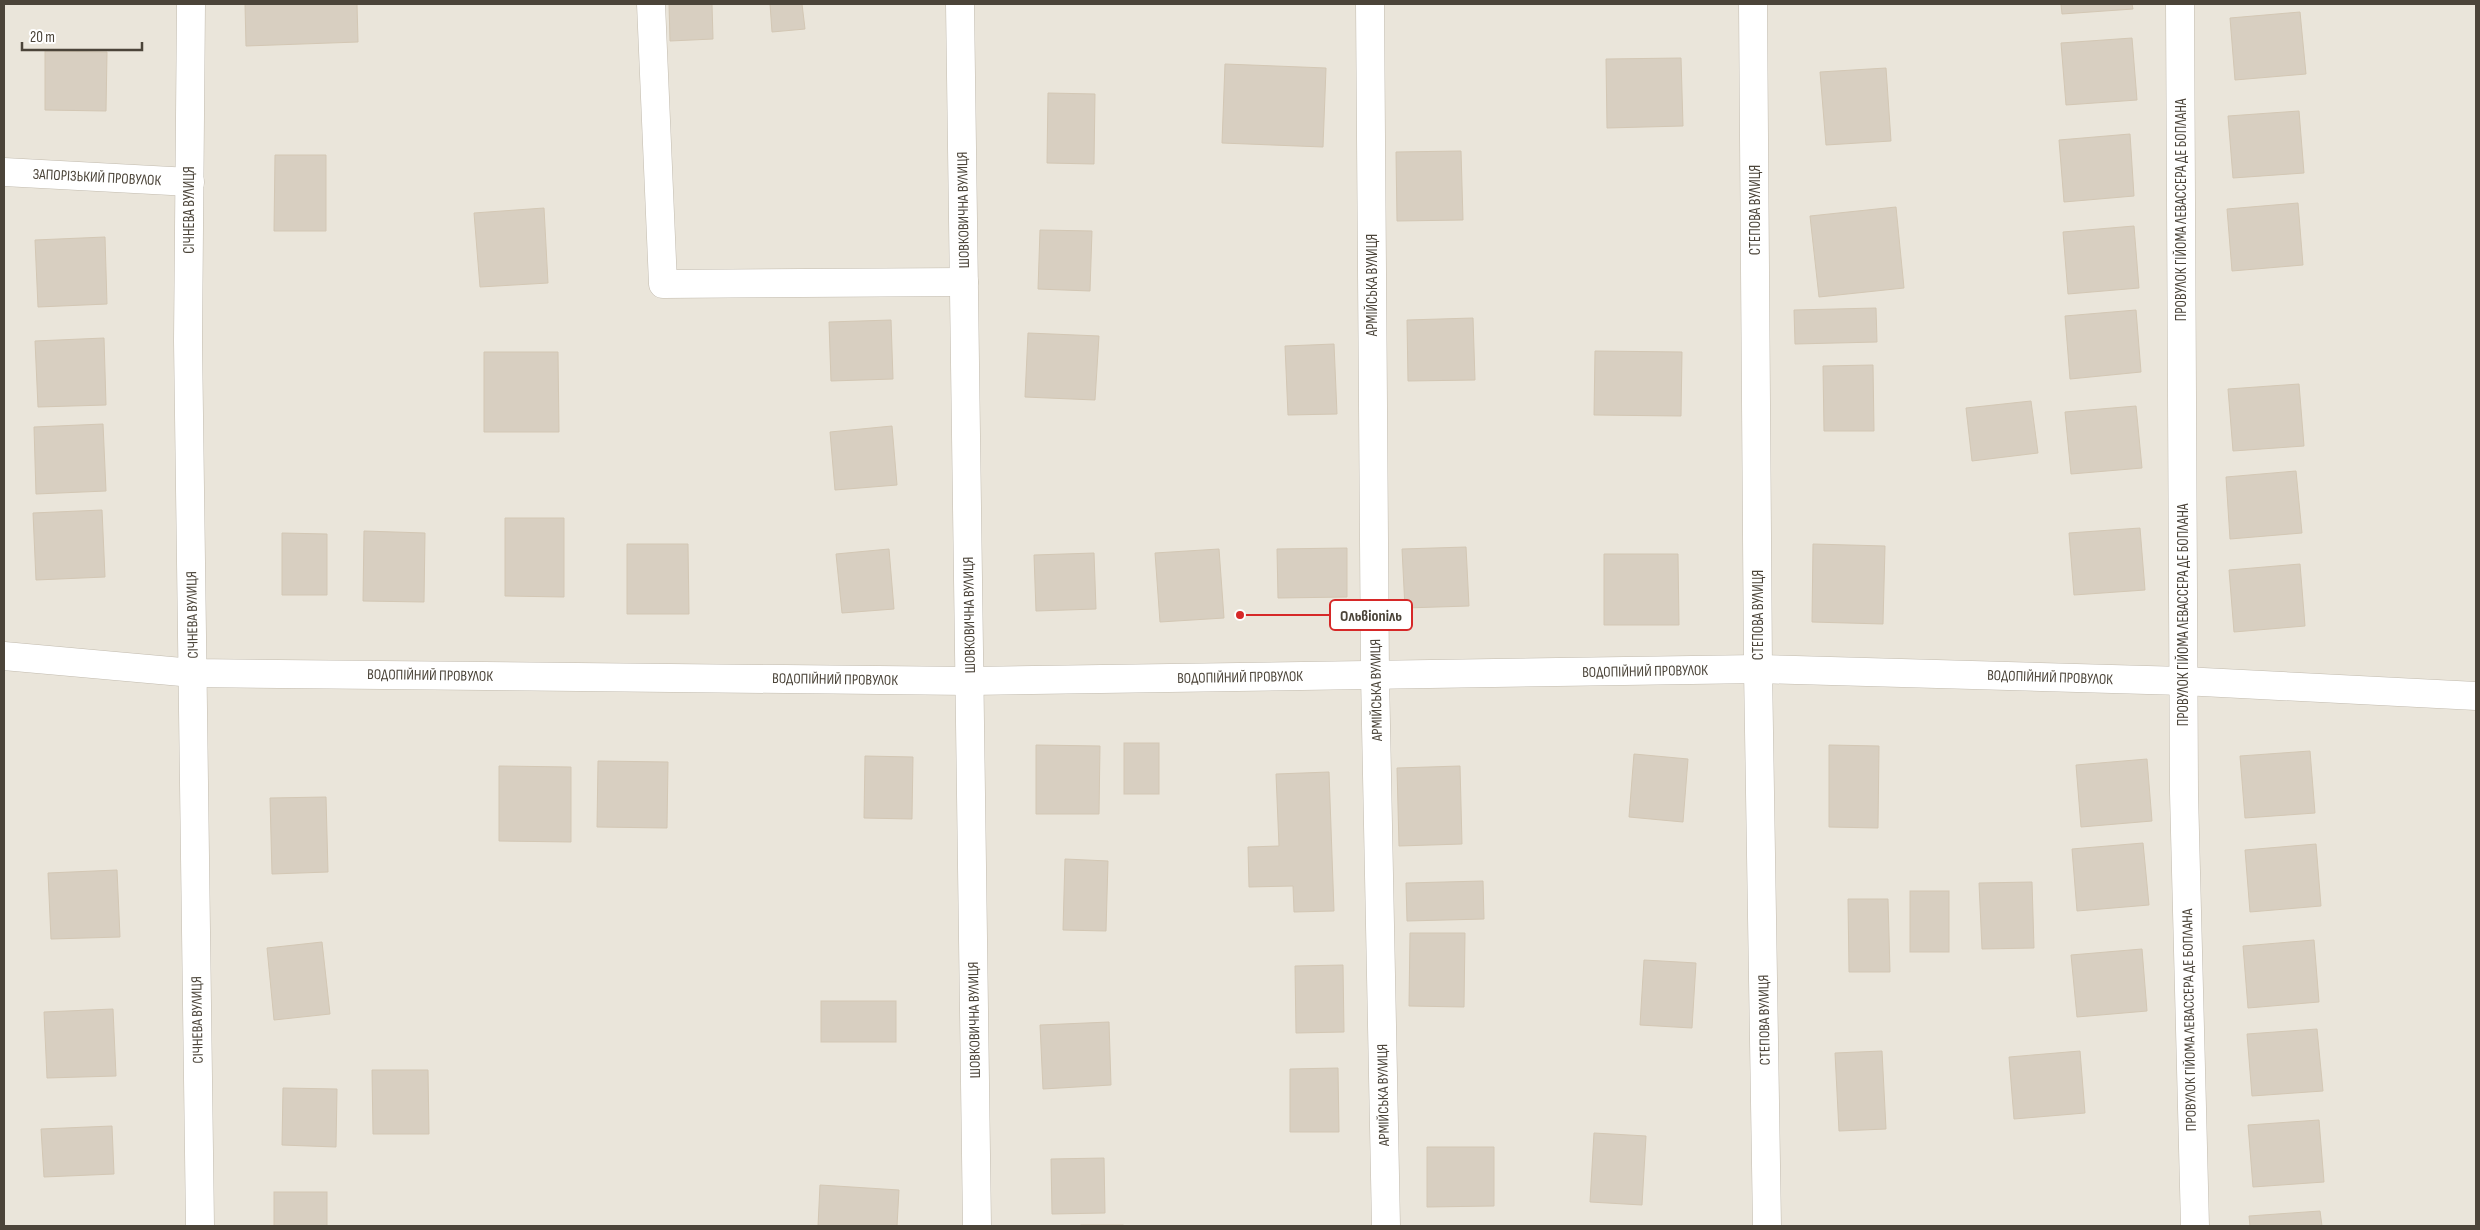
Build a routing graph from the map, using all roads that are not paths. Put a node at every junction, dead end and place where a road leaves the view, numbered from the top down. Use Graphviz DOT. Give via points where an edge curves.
graph roads {
  1 [pos="191,4"];
  2 [pos="651,4"];
  3 [pos="960,4"];
  4 [pos="1370,4"];
  5 [pos="1753,4"];
  6 [pos="2180,4"];
  7 [pos="4,172"];
  8 [pos="190,182"];
  9 [pos="964,282"];
  10 [pos="4,656"];
  11 [pos="1758,669"];
  12 [pos="193,673"];
  13 [pos="1375,675"];
  14 [pos="970,681"];
  15 [pos="2183,681"];
  16 [pos="2476,696"];
  17 [pos="200,1226"];
  18 [pos="977,1226"];
  19 [pos="1386,1226"];
  20 [pos="1767,1226"];
  21 [pos="2194,1226"];
  1 -- 8 [label="street, СІЧНЕВА ВУЛИЦЯ"];
  2 -- 9 [label="street" via="663,284"];
  3 -- 9 [label="street, ШОВКОВИЧНА ВУЛИЦЯ"];
  4 -- 13 [label="street, АРМІЙСЬКА ВУЛИЦЯ"];
  5 -- 11 [label="street, СТЕПОВА ВУЛИЦЯ"];
  6 -- 15 [label="street, ПРОВУЛОК ГІЙОМА ЛЕВАССЕРА ДЕ БОПЛАНА"];
  7 -- 8 [label="street, ЗАПОРІЗЬКИЙ ПРОВУЛОК"];
  8 -- 12 [label="street, СІЧНЕВА ВУЛИЦЯ" via="188,341"];
  9 -- 14 [label="street, ШОВКОВИЧНА ВУЛИЦЯ"];
  10 -- 12 [label="street, ВОДОПІЙНИЙ ПРОВУЛОК"];
  11 -- 13 [label="street, ВОДОПІЙНИЙ ПРОВУЛОК"];
  11 -- 15 [label="street, ВОДОПІЙНИЙ ПРОВУЛОК"];
  11 -- 20 [label="street, СТЕПОВА ВУЛИЦЯ"];
  12 -- 14 [label="street, ВОДОПІЙНИЙ ПРОВУЛОК"];
  12 -- 17 [label="street, СІЧНЕВА ВУЛИЦЯ"];
  13 -- 14 [label="street, ВОДОПІЙНИЙ ПРОВУЛОК"];
  13 -- 19 [label="street, АРМІЙСЬКА ВУЛИЦЯ"];
  14 -- 18 [label="street, ШОВКОВИЧНА ВУЛИЦЯ"];
  15 -- 16 [label="street, ВОДОПІЙНИЙ ПРОВУЛОК"];
  15 -- 21 [label="street, ПРОВУЛОК ГІЙОМА ЛЕВАССЕРА ДЕ БОПЛАНА"];
}
